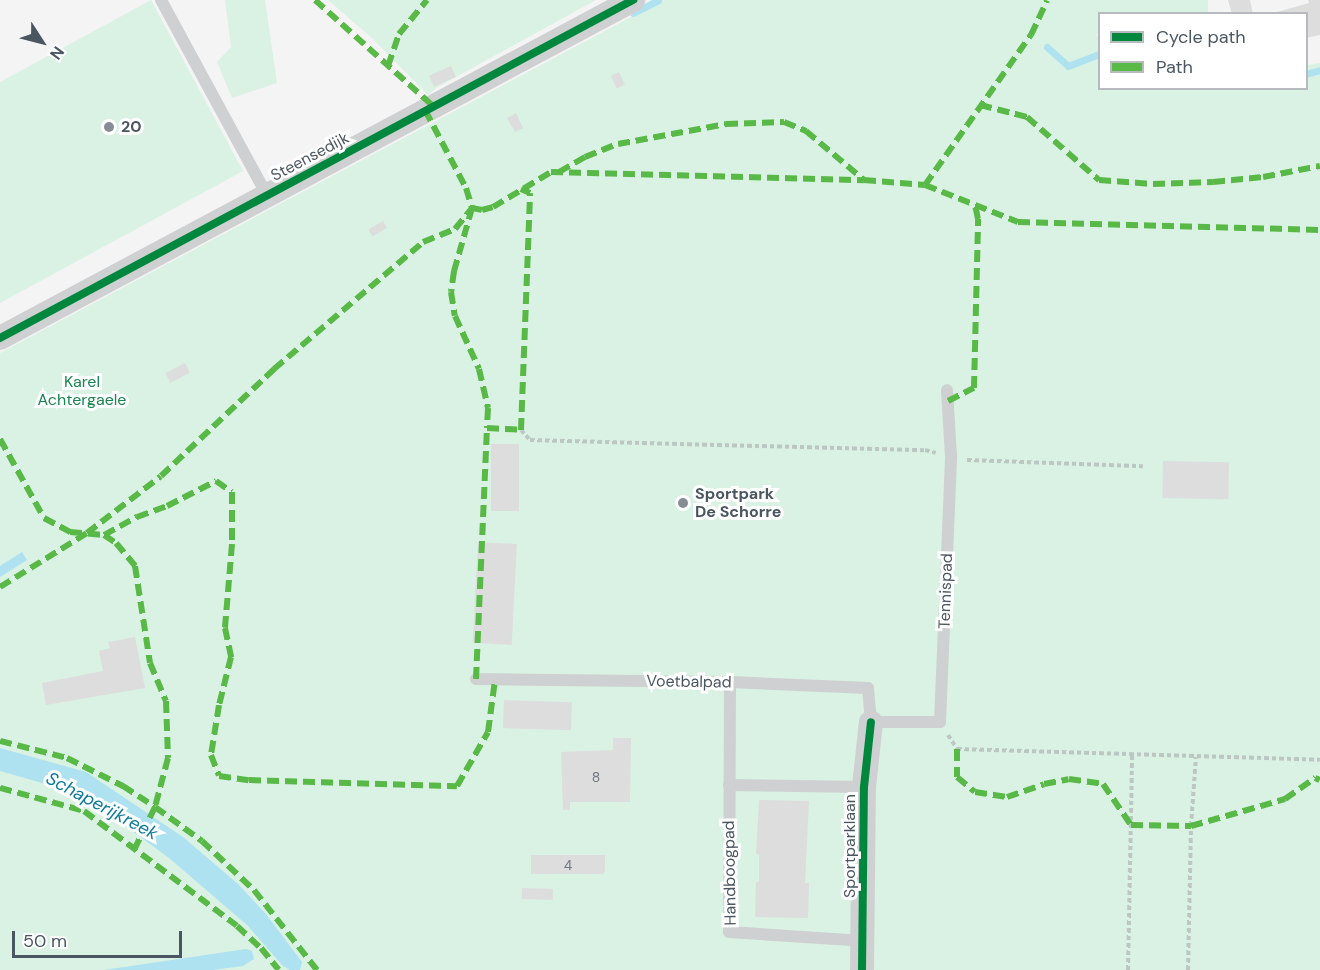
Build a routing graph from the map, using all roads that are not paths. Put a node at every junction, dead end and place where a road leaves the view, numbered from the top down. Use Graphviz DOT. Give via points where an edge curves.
graph roads {
  1 [pos="161,0"];
  2 [pos="633,0"];
  3 [pos="267,195"];
  4 [pos="0,338"];
  5 [pos="947,390"];
  6 [pos="476,679"];
  7 [pos="730,682"];
  8 [pos="871,722"];
  9 [pos="729,785"];
  10 [pos="864,787"];
  11 [pos="863,941"];
  12 [pos="862,970"];
  1 -- 3 [label="lane"];
  2 -- 3 [label="street, Steensedijk"];
  3 -- 4 [label="street, Steensedijk"];
  5 -- 8 [label="lane, Tennispad" via="951,456 940,722"];
  6 -- 7 [label="lane, Voetbalpad"];
  7 -- 8 [label="lane, Voetbalpad" via="868,688"];
  7 -- 9 [label="lane, Handboogpad"];
  8 -- 10 [label="street, Sportparklaan"];
  9 -- 10 [label="lane"];
  9 -- 11 [label="lane, Handboogpad" via="729,932"];
  10 -- 11 [label="street, Sportparklaan"];
  11 -- 12 [label="street, Sportparklaan"];
}
